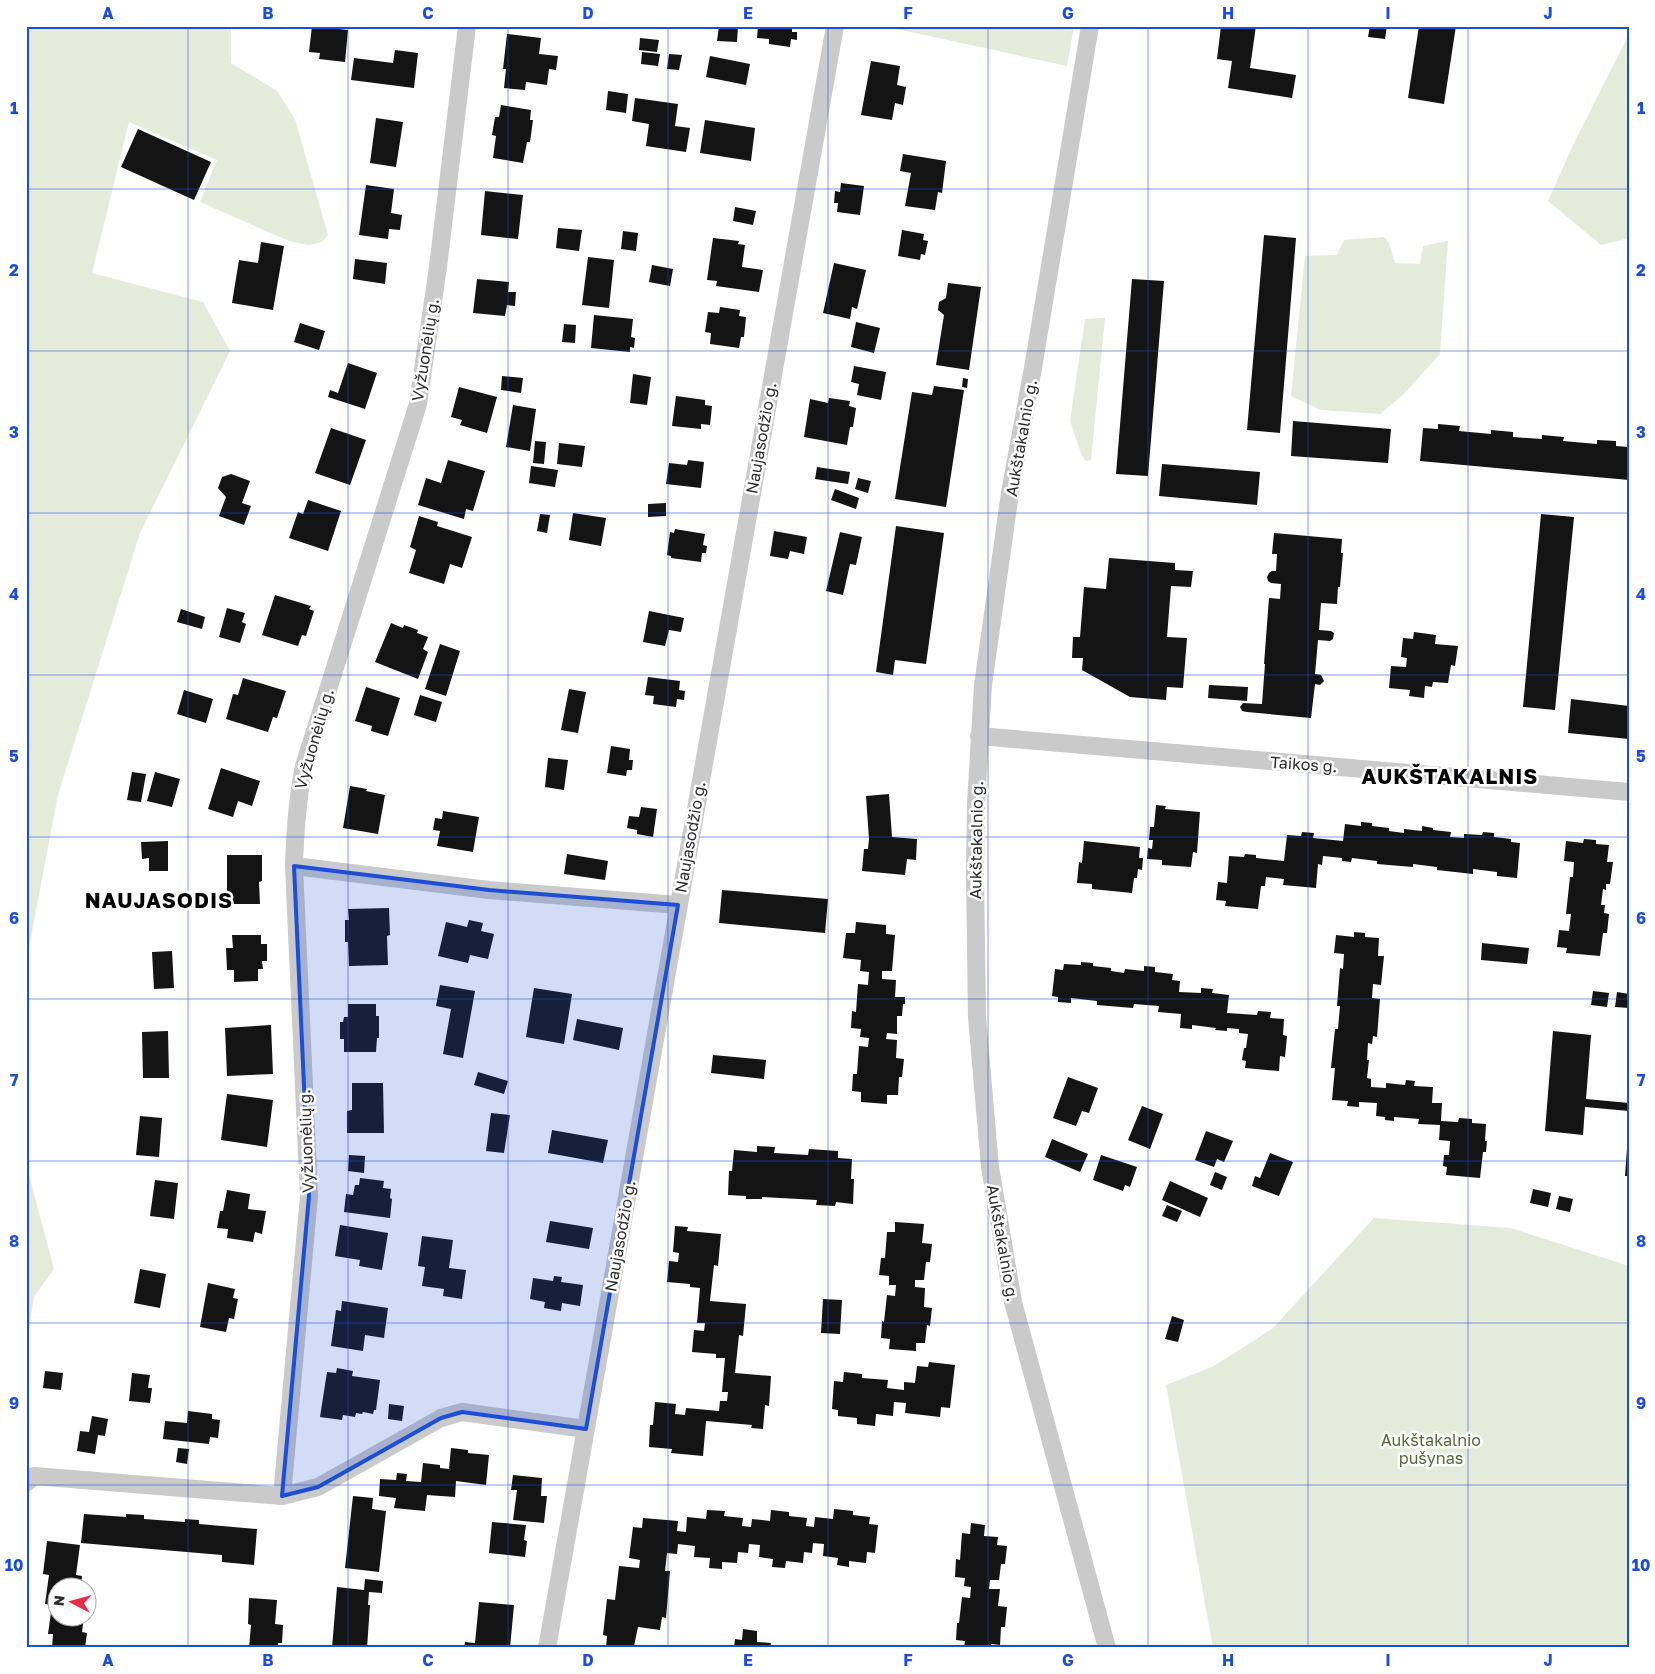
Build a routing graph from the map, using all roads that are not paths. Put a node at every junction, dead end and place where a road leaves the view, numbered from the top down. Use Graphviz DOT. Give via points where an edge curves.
graph roads {
  1 [pos="467,26"];
  2 [pos="835,26"];
  3 [pos="1090,26"];
  4 [pos="979,736"];
  5 [pos="1629,792"];
  6 [pos="294,866"];
  7 [pos="678,905"];
  8 [pos="586,1429"];
  9 [pos="26,1483"];
  10 [pos="282,1496"];
  11 [pos="547,1648"];
  12 [pos="1106,1648"];
  1 -- 6 [label="street, Vyžuonėlių g." via="418,404 304,766"];
  2 -- 7 [label="street, Naujasodžio g."];
  3 -- 4 [label="street, Aukštakalnio g." via="1010,492 984,675"];
  4 -- 5 [label="street, Taikos g."];
  4 -- 12 [label="street, Aukštakalnio g." via="975,875 977,1017 990,1167 1013,1302"];
  6 -- 7 [label="street" via="489,890"];
  6 -- 10 [label="street, Vyžuonėlių g." via="309,1196"];
  7 -- 8 [label="street, Naujasodžio g."];
  8 -- 10 [label="street" via="462,1412 441,1418 318,1487"];
  8 -- 11 [label="street, Naujasodžio g."];
  9 -- 10 [label="street" via="34,1476"];
}
